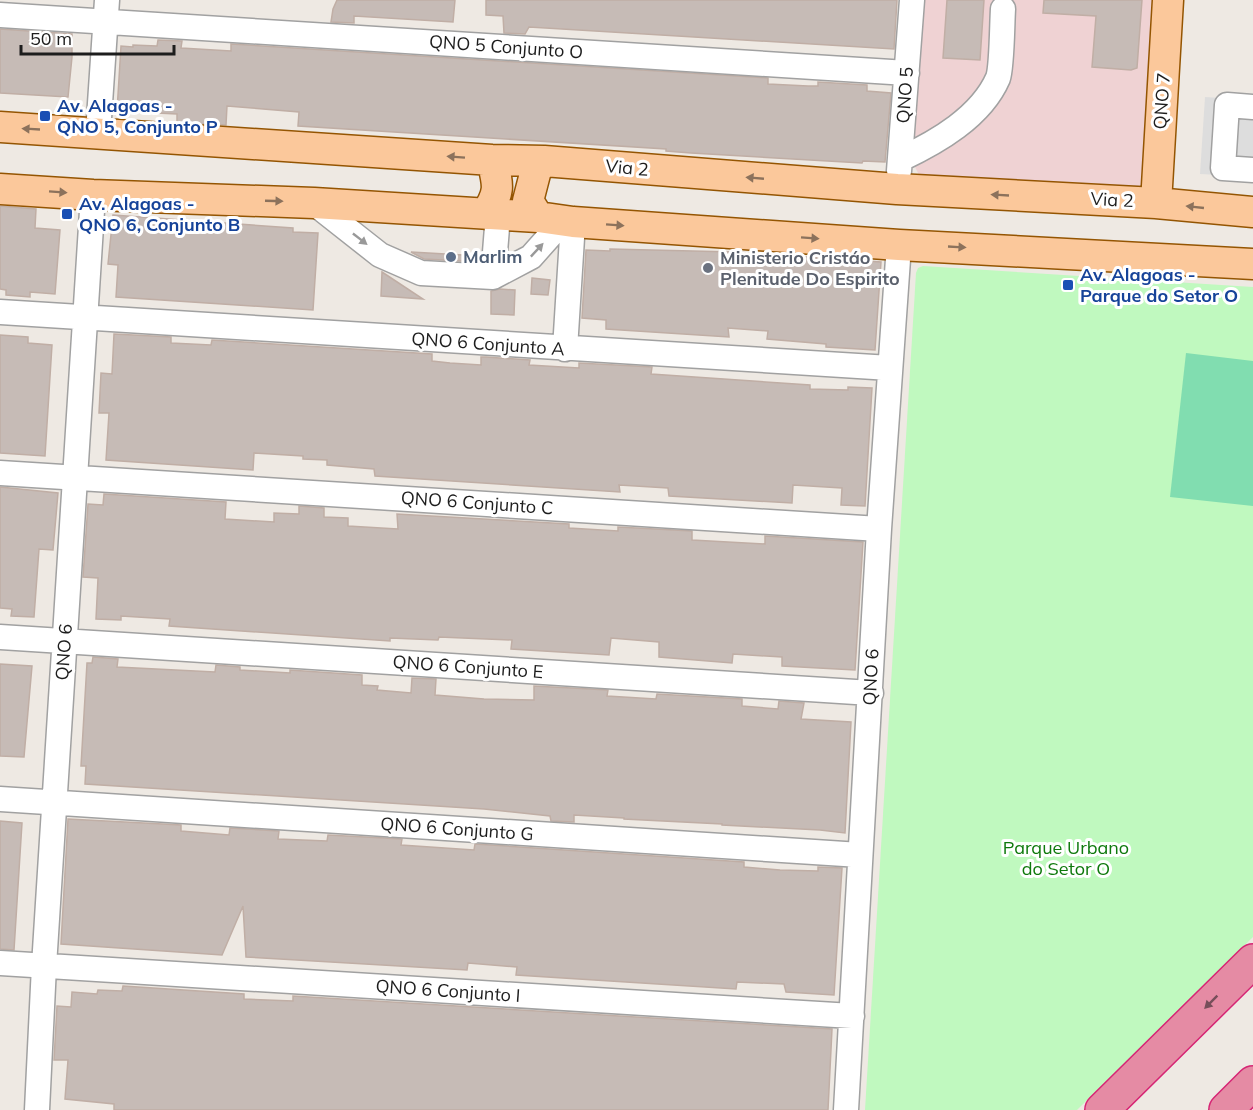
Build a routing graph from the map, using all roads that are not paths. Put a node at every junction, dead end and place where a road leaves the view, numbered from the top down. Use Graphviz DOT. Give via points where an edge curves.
graph roads {
  1 [pos="912,0"];
  2 [pos="1168,0"];
  3 [pos="1003,9"];
  4 [pos="106,10"];
  5 [pos="0,15"];
  6 [pos="907,73"];
  7 [pos="1253,107"];
  8 [pos="0,127"];
  9 [pos="98,133"];
  10 [pos="901,159"];
  11 [pos="492,160"];
  12 [pos="543,161"];
  13 [pos="1253,170"];
  14 [pos="0,189"];
  15 [pos="897,189"];
  16 [pos="93,195"];
  17 [pos="314,203"];
  18 [pos="1156,203"];
  19 [pos="1253,212"];
  20 [pos="492,215"];
  21 [pos="558,220"];
  22 [pos="899,244"];
  23 [pos="1253,264"];
  24 [pos="493,277"];
  25 [pos="0,312"];
  26 [pos="85,317"];
  27 [pos="565,349"];
  28 [pos="890,368"];
  29 [pos="0,472"];
  30 [pos="75,478"];
  31 [pos="879,529"];
  32 [pos="0,637"];
  33 [pos="65,641"];
  34 [pos="871,693"];
  35 [pos="0,799"];
  36 [pos="54,802"];
  37 [pos="860,855"];
  38 [pos="1253,961"];
  39 [pos="0,963"];
  40 [pos="44,966"];
  41 [pos="852,1016"];
  42 [pos="1253,1083"];
  43 [pos="37,1110"];
  44 [pos="846,1110"];
  45 [pos="1102,1110"];
  46 [pos="1226,1110"];
  1 -- 6 [label="street, QNO 5"];
  2 -- 18 [label="main road, QNO 7"];
  3 -- 10 [label="street" via="998,77 980,106 929,146"];
  4 -- 5 [label="street, QNO 5 Conjunto O"];
  4 -- 6 [label="street, QNO 5 Conjunto O"];
  4 -- 9 [label="street"];
  6 -- 10 [label="street, QNO 5"];
  7 -- 13 [label="street" via="1227,105 1223,168"];
  9 -- 8 [label="main road, Via 2, one-way"];
  11 -- 9 [label="main road, Via 2, one-way"];
  10 -- 15 [label="street, QNO 5"];
  11 -- 12 [label="main road, Via 2"];
  11 -- 20 [label="main road" via="498,185"];
  15 -- 12 [label="main road, Via 2, one-way"];
  12 -- 21 [label="main road" via="536,170 528,201"];
  14 -- 16 [label="main road, one-way"];
  18 -- 15 [label="main road, Via 2, one-way"];
  16 -- 17 [label="main road, one-way"];
  16 -- 26 [label="street, QNO 6"];
  17 -- 20 [label="main road"];
  17 -- 24 [label="street, one-way" via="380,255 421,273"];
  19 -- 18 [label="main road, Via 2, one-way"];
  20 -- 21 [label="main road"];
  20 -- 24 [label="street"];
  21 -- 22 [label="main road, one-way"];
  24 -- 21 [label="street, one-way" via="531,257"];
  21 -- 27 [label="street"];
  22 -- 23 [label="main road, one-way"];
  22 -- 28 [label="street, QNO 6"];
  25 -- 26 [label="street, QNO 6 Conjunto A"];
  26 -- 27 [label="street, QNO 6 Conjunto A"];
  26 -- 30 [label="street, QNO 6"];
  27 -- 28 [label="street, QNO 6 Conjunto A"];
  28 -- 31 [label="street, QNO 6"];
  29 -- 30 [label="street, QNO 6 Conjunto C"];
  30 -- 31 [label="street, QNO 6 Conjunto C"];
  30 -- 33 [label="street, QNO 6"];
  31 -- 34 [label="street, QNO 6"];
  32 -- 33 [label="street, QNO 6 Conjunto E"];
  33 -- 34 [label="street, QNO 6 Conjunto E"];
  33 -- 36 [label="street, QNO 6"];
  34 -- 37 [label="street, QNO 6"];
  35 -- 36 [label="street, QNO 6 Conjunto G"];
  36 -- 37 [label="street, QNO 6 Conjunto G"];
  36 -- 40 [label="street, QNO 6"];
  37 -- 41 [label="street, QNO 6"];
  38 -- 45 [label="highway, one-way"];
  39 -- 40 [label="street, QNO 6 Conjunto I"];
  40 -- 41 [label="street, QNO 6 Conjunto I"];
  40 -- 43 [label="street, QNO 6"];
  41 -- 44 [label="street, QNO 6"];
  42 -- 46 [label="highway"];
}
